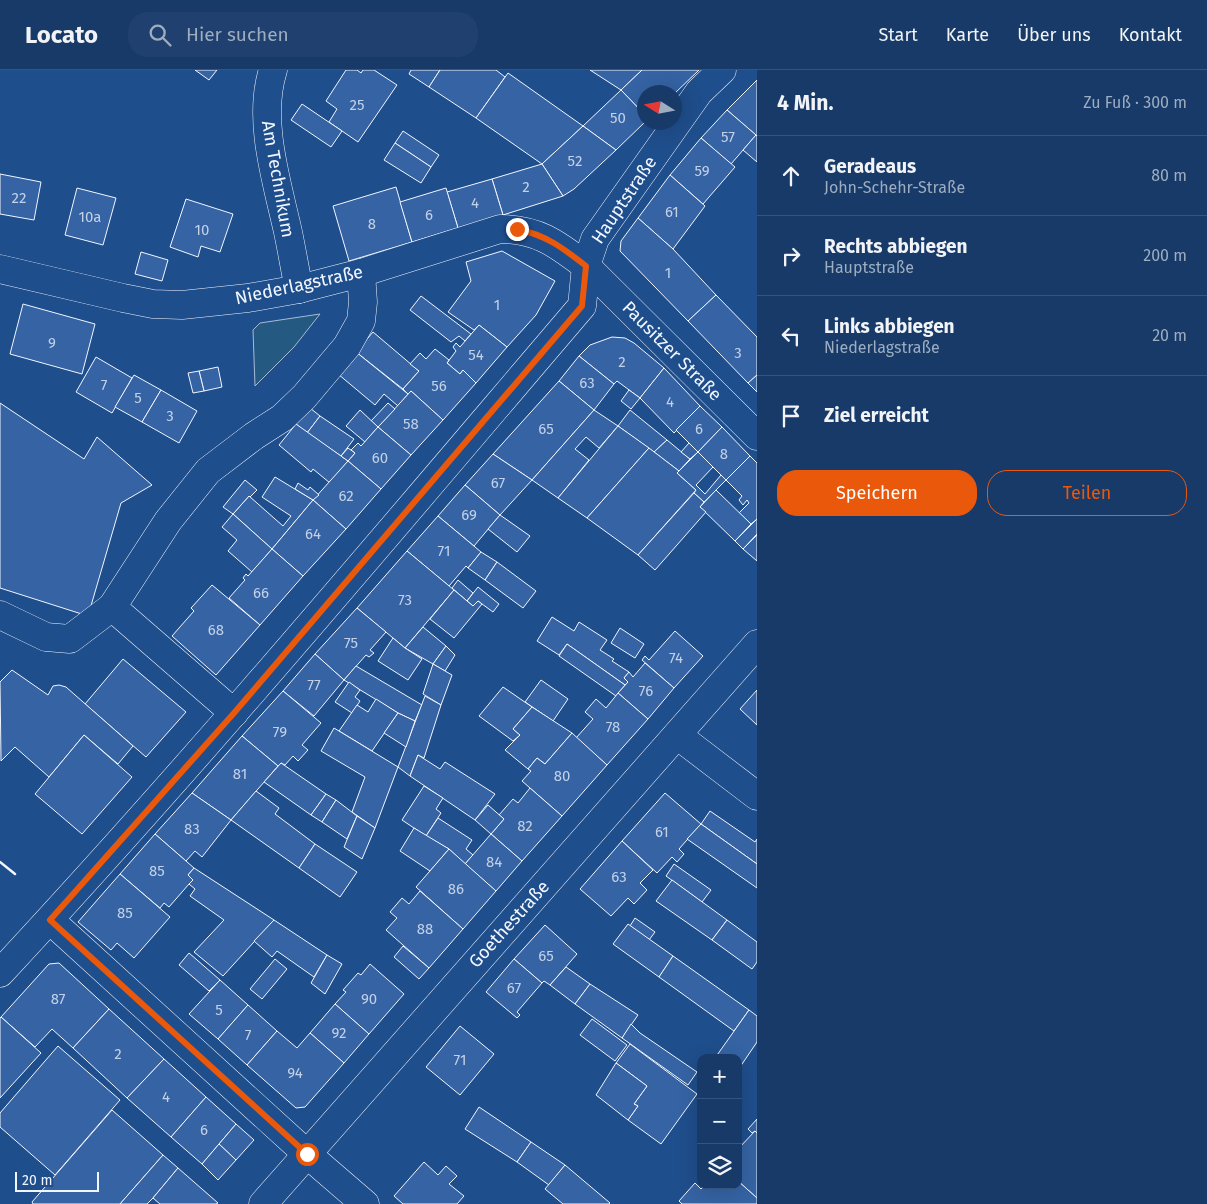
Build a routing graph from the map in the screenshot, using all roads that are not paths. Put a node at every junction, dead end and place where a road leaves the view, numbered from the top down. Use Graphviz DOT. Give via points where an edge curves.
graph roads {
  1 [pos="273,70"];
  2 [pos="722,70"];
  3 [pos="586,266"];
  4 [pos="0,269"];
  5 [pos="360,272"];
  6 [pos="299,289"];
  7 [pos="757,436"];
  8 [pos="112,607"];
  9 [pos="0,615"];
  10 [pos="757,644"];
  11 [pos="234,713"];
  12 [pos="677,735"];
  13 [pos="757,796"];
  14 [pos="50,920"];
  15 [pos="0,973"];
  16 [pos="307,1154"];
  17 [pos="263,1204"];
  18 [pos="365,1204"];
  1 -- 6 [label="street, Am Technikum" via="266,124"];
  2 -- 3 [label="street, Hauptstraße" via="699,92 594,239"];
  3 -- 5 [label="street, Niederlagstraße" via="545,238 517,229 500,229"];
  3 -- 7 [label="street, Pausitzer Straße"];
  3 -- 11 [label="street, Hauptstraße" via="582,306"];
  4 -- 6 [label="street, Niederlagstraße" via="152,304 182,305"];
  5 -- 6 [label="street, Niederlagstraße"];
  5 -- 8 [label="street" via="361,321 347,346 282,418 208,471 168,521"];
  8 -- 9 [label="street" via="70,639 46,637"];
  8 -- 11 [label="street"];
  10 -- 12 [label="street, Goethestraße"];
  11 -- 14 [label="street, Hauptstraße"];
  12 -- 13 [label="street"];
  12 -- 16 [label="street, Goethestraße"];
  14 -- 15 [label="street, Hauptstraße"];
  14 -- 16 [label="street"];
  16 -- 17 [label="street, Goethestraße"];
  16 -- 18 [label="street"];
}
